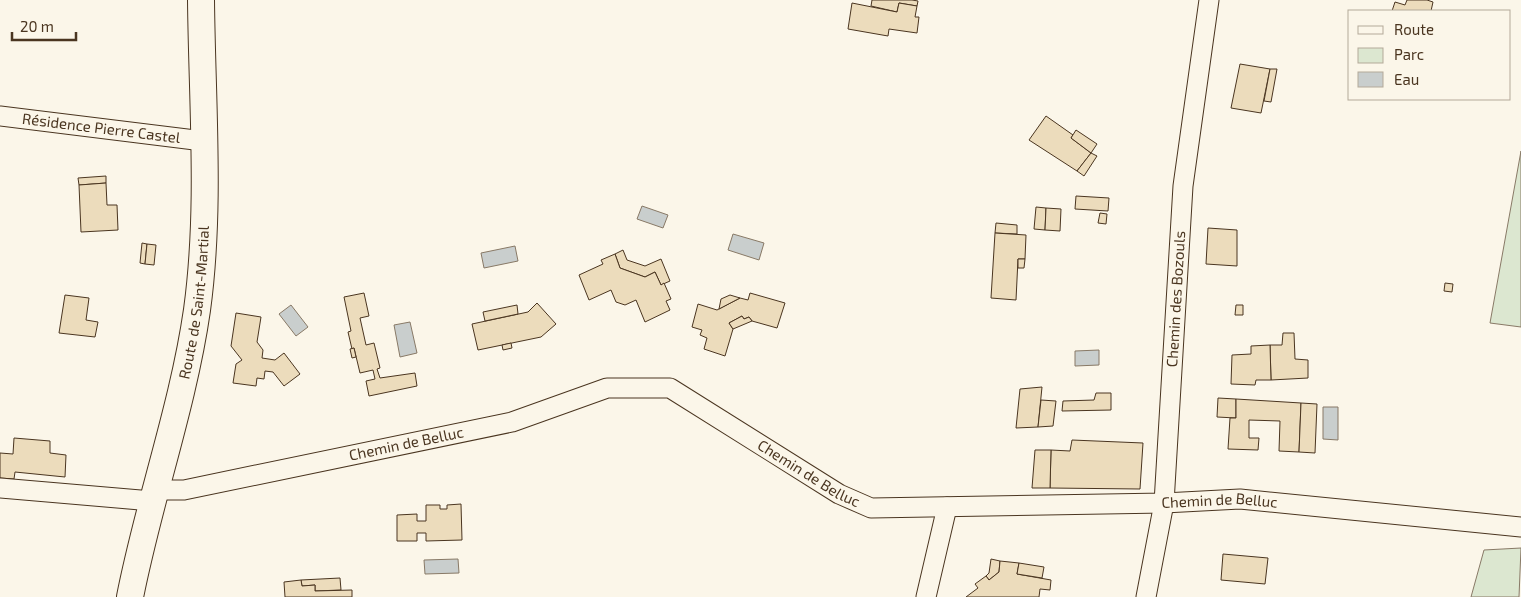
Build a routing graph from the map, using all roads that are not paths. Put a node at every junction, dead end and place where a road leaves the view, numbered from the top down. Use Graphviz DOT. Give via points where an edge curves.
graph roads {
  1 [pos="200,0"];
  2 [pos="1209,0"];
  3 [pos="0,116"];
  4 [pos="203,141"];
  5 [pos="0,488"];
  6 [pos="153,496"];
  7 [pos="1164,503"];
  8 [pos="946,508"];
  9 [pos="1521,527"];
  10 [pos="130,597"];
  11 [pos="926,597"];
  12 [pos="1146,597"];
  1 -- 4 [label="main road, Route de Saint-Martial"];
  2 -- 7 [label="street, Chemin des Bozouls" via="1183,186"];
  3 -- 4 [label="street, Résidence Pierre Castel"];
  4 -- 6 [label="main road, Route de Saint-Martial" via="202,241 197,308 178,406"];
  5 -- 6 [label="street, Chemin de Belluc"];
  6 -- 8 [label="street, Chemin de Belluc" via="512,422 607,388 670,388 839,494 871,508"];
  6 -- 10 [label="main road, Route de Saint-Martial"];
  7 -- 8 [label="street, Chemin de Belluc"];
  7 -- 9 [label="street, Chemin de Belluc" via="1240,499"];
  7 -- 12 [label="street, Chemin des Bozouls"];
  8 -- 11 [label="street"];
}
